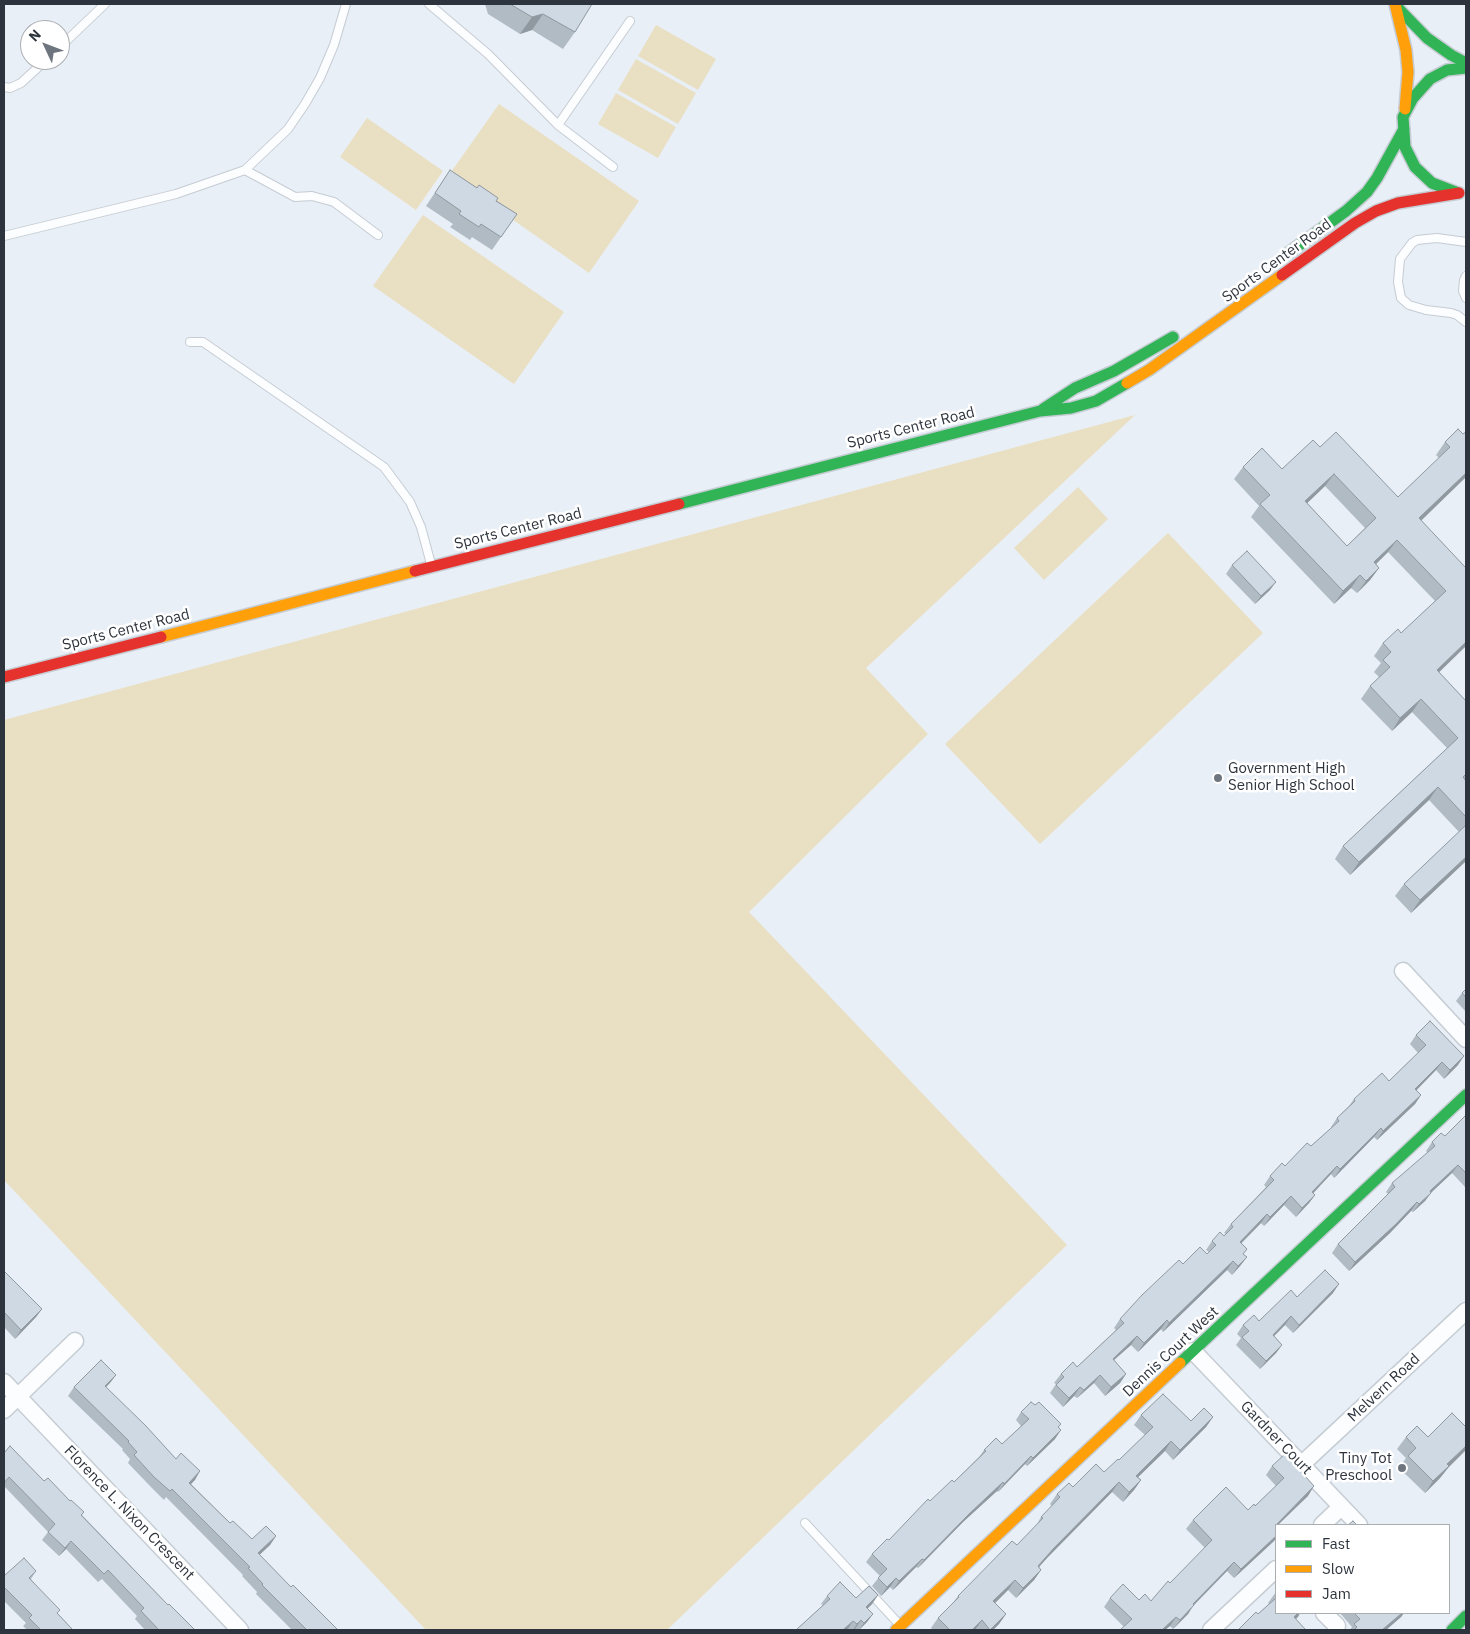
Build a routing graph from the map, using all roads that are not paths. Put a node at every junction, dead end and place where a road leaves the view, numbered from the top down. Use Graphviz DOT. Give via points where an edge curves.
graph roads {
  1 [pos="105,4"];
  2 [pos="346,4"];
  3 [pos="429,4"];
  4 [pos="1396,5"];
  5 [pos="630,21"];
  6 [pos="70,37"];
  7 [pos="1466,63"];
  8 [pos="1466,68"];
  9 [pos="35,70"];
  10 [pos="4,88"];
  11 [pos="1403,117"];
  12 [pos="558,125"];
  13 [pos="1404,129"];
  14 [pos="613,168"];
  15 [pos="245,170"];
  16 [pos="1463,193"];
  17 [pos="4,236"];
  18 [pos="378,236"];
  19 [pos="1466,242"];
  20 [pos="1277,262"];
  21 [pos="1466,276"];
  22 [pos="1466,298"];
  23 [pos="1466,322"];
  24 [pos="1184,330"];
  25 [pos="190,342"];
  26 [pos="1040,411"];
  27 [pos="432,567"];
  28 [pos="4,677"];
  29 [pos="1403,971"];
  30 [pos="1466,1039"];
  31 [pos="1466,1095"];
  32 [pos="1466,1312"];
  33 [pos="75,1341"];
  34 [pos="1193,1351"];
  35 [pos="4,1382"];
  36 [pos="17,1396"];
  37 [pos="4,1410"];
  38 [pos="1301,1465"];
  39 [pos="1341,1506"];
  40 [pos="805,1523"];
  41 [pos="1323,1524"];
  42 [pos="1358,1524"];
  43 [pos="1275,1570"];
  44 [pos="1325,1614"];
  45 [pos="1466,1616"];
  46 [pos="1337,1626"];
  47 [pos="901,1629"];
  48 [pos="240,1630"];
  49 [pos="1211,1630"];
  50 [pos="1452,1630"];
  1 -- 6 [label="lane"];
  2 -- 15 [label="lane" via="334,45 305,104 288,129"];
  3 -- 12 [label="lane" via="488,54"];
  4 -- 7 [label="main road" via="1427,38"];
  4 -- 11 [label="main road" via="1408,72"];
  5 -- 12 [label="lane"];
  8 -- 11 [label="main road" via="1447,70 1430,79 1413,98"];
  9 -- 10 [label="lane" via="21,83"];
  11 -- 13 [label="main road"];
  12 -- 14 [label="lane"];
  13 -- 16 [label="main road" via="1410,158 1423,176 1442,188"];
  13 -- 20 [label="main road, Sports Center Road" via="1378,178 1366,192 1346,211"];
  15 -- 17 [label="lane" via="176,194"];
  15 -- 18 [label="lane" via="295,197 312,196 334,202"];
  16 -- 26 [label="main road, Sports Center Road" via="1398,203 1376,211 1120,388 1096,401"];
  19 -- 23 [label="lane" via="1437,238 1412,243 1400,259 1398,282 1401,298 1409,305 1450,313"];
  21 -- 22 [label="lane" via="1462,291"];
  24 -- 26 [label="main road, Sports Center Road" via="1153,350 1075,388"];
  25 -- 27 [label="lane" via="203,342 384,467 410,502"];
  26 -- 27 [label="main road, Sports Center Road"];
  27 -- 28 [label="main road, Sports Center Road"];
  29 -- 30 [label="street"];
  31 -- 34 [label="main road, Dennis Court West"];
  32 -- 38 [label="street, Melvern Road"];
  33 -- 36 [label="street"];
  34 -- 38 [label="street, Gardner Court"];
  34 -- 47 [label="main road, Dennis Court West"];
  35 -- 36 [label="street, Florence L. Nixon Crescent"];
  36 -- 37 [label="street"];
  36 -- 48 [label="street, Florence L. Nixon Crescent"];
  38 -- 39 [label="street, Gardner Court"];
  39 -- 41 [label="street"];
  39 -- 42 [label="street, Gardner Court"];
  40 -- 47 [label="lane"];
  43 -- 49 [label="street"];
  44 -- 46 [label="street"];
  45 -- 50 [label="main road"];
}
